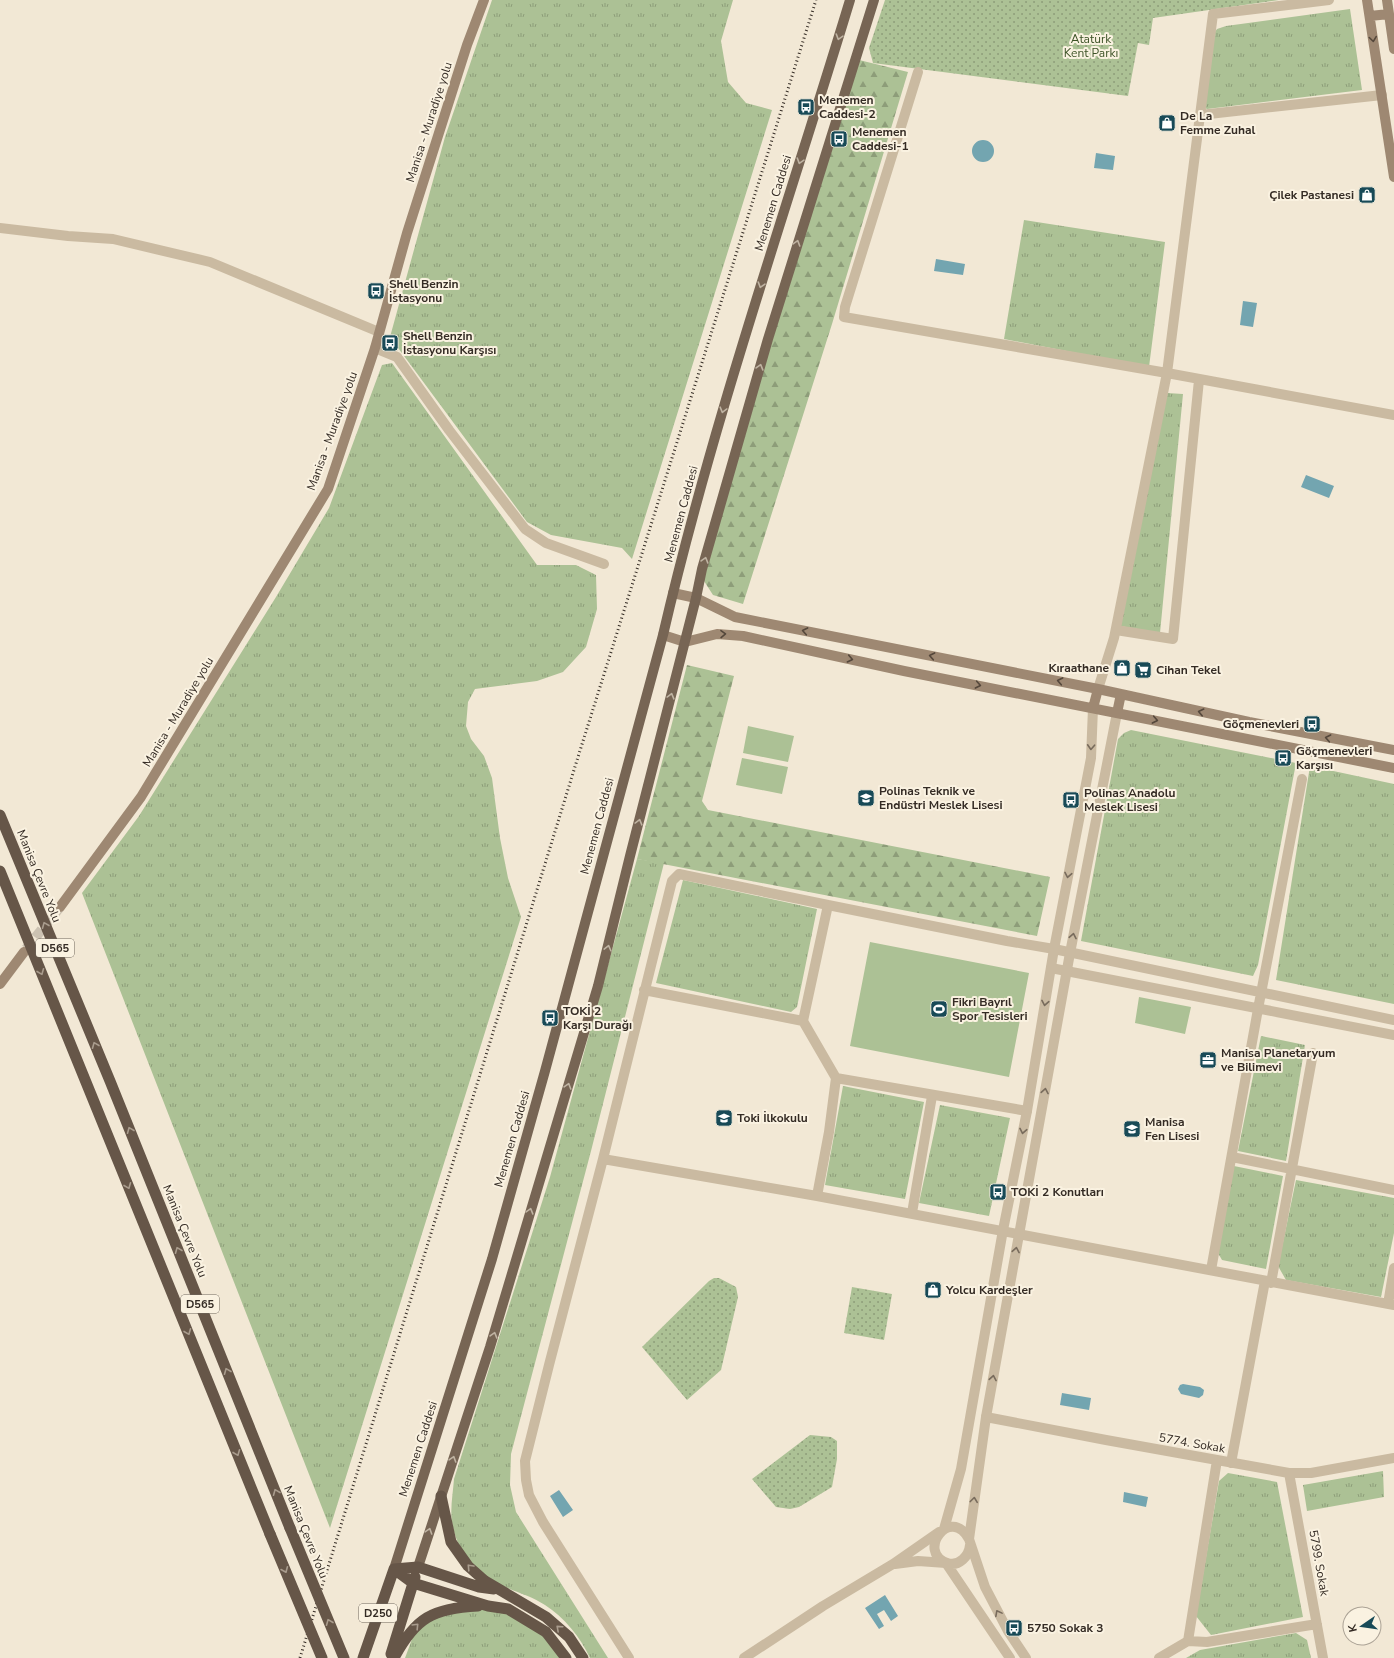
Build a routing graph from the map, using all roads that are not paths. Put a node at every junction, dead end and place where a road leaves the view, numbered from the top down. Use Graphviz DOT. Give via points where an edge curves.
graph roads {
  1 [pos="484,0"];
  2 [pos="850,0"];
  3 [pos="874,0"];
  4 [pos="1329,0"];
  5 [pos="1368,0"];
  6 [pos="1390,8"];
  7 [pos="1370,16"];
  8 [pos="1394,49"];
  9 [pos="918,72"];
  10 [pos="1382,94"];
  11 [pos="1200,115"];
  12 [pos="1394,177"];
  13 [pos="0,228"];
  14 [pos="379,332"];
  15 [pos="375,348"];
  16 [pos="1167,373"];
  17 [pos="1199,380"];
  18 [pos="1394,415"];
  19 [pos="604,564"];
  20 [pos="673,593"];
  21 [pos="696,598"];
  22 [pos="1116,630"];
  23 [pos="663,635"];
  24 [pos="685,642"];
  25 [pos="1098,688"];
  26 [pos="1121,694"];
  27 [pos="1094,708"];
  28 [pos="1117,713"];
  29 [pos="1394,750"];
  30 [pos="1394,768"];
  31 [pos="1302,779"];
  32 [pos="0,815"];
  33 [pos="0,871"];
  34 [pos="828,905"];
  35 [pos="60,908"];
  36 [pos="1054,949"];
  37 [pos="24,952"];
  38 [pos="1070,953"];
  39 [pos="1051,968"];
  40 [pos="1067,972"];
  41 [pos="0,984"];
  42 [pos="644,990"];
  43 [pos="1261,994"];
  44 [pos="1258,1009"];
  45 [pos="1394,1020"];
  46 [pos="803,1021"];
  47 [pos="1394,1035"];
  48 [pos="1313,1053"];
  49 [pos="836,1078"];
  50 [pos="932,1096"];
  51 [pos="1027,1111"];
  52 [pos="1232,1156"];
  53 [pos="603,1159"];
  54 [pos="1292,1169"];
  55 [pos="1394,1190"];
  56 [pos="817,1196"];
  57 [pos="912,1214"];
  58 [pos="1003,1230"];
  59 [pos="1018,1234"];
  60 [pos="1394,1268"];
  61 [pos="1211,1270"];
  62 [pos="1268,1282"];
  63 [pos="1391,1304"];
  64 [pos="986,1417"];
  65 [pos="1394,1458"];
  66 [pos="1217,1460"];
  67 [pos="1232,1463"];
  68 [pos="1289,1473"];
  69 [pos="441,1496"];
  70 [pos="942,1531"];
  71 [pos="970,1542"];
  72 [pos="946,1563"];
  73 [pos="893,1564"];
  74 [pos="418,1567"];
  75 [pos="394,1569"];
  76 [pos="413,1583"];
  77 [pos="500,1590"];
  78 [pos="488,1606"];
  79 [pos="1317,1624"];
  80 [pos="1188,1641"];
  81 [pos="322,1658"];
  82 [pos="344,1658"];
  83 [pos="363,1658"];
  84 [pos="389,1658"];
  85 [pos="394,1658"];
  86 [pos="566,1658"];
  87 [pos="583,1658"];
  88 [pos="630,1658"];
  89 [pos="744,1658"];
  90 [pos="1010,1658"];
  91 [pos="1026,1658"];
  92 [pos="1159,1658"];
  93 [pos="1323,1658"];
  1 -- 14 [label="main road, Manisa - Muradiye yolu" via="467,45 407,233"];
  2 -- 20 [label="main road, Menemen Caddesi, one-way" via="733,375"];
  21 -- 3 [label="main road, one-way" via="768,339"];
  4 -- 11 [label="street" via="1213,14"];
  5 -- 7 [label="main road"];
  6 -- 7 [label="main road"];
  6 -- 8 [label="main road"];
  7 -- 10 [label="main road, one-way"];
  9 -- 16 [label="street" via="847,300 844,317"];
  10 -- 11 [label="street"];
  10 -- 12 [label="main road"];
  11 -- 16 [label="street"];
  13 -- 14 [label="street" via="113,239 210,262"];
  14 -- 15 [label="main road, Manisa - Muradiye yolu"];
  15 -- 19 [label="street" via="397,357 525,529 546,544"];
  15 -- 35 [label="main road, Manisa - Muradiye yolu" via="328,489 142,797"];
  16 -- 17 [label="street"];
  16 -- 22 [label="street"];
  17 -- 18 [label="street"];
  17 -- 22 [label="street" via="1173,639"];
  20 -- 21 [label="main road"];
  20 -- 23 [label="main road, Menemen Caddesi"];
  21 -- 24 [label="main road"];
  25 -- 21 [label="main road, one-way" via="735,617"];
  22 -- 25 [label="street"];
  23 -- 24 [label="main road"];
  23 -- 75 [label="main road, Menemen Caddesi" via="492,1259"];
  24 -- 27 [label="main road, one-way" via="717,634 743,636"];
  69 -- 24 [label="main road, one-way" via="490,1347 598,986"];
  25 -- 26 [label="main road"];
  25 -- 27 [label="main road"];
  26 -- 28 [label="main road"];
  29 -- 26 [label="main road, one-way"];
  27 -- 28 [label="main road"];
  27 -- 36 [label="street, one-way" via="1091,758"];
  28 -- 30 [label="main road, one-way"];
  38 -- 28 [label="street, one-way"];
  31 -- 43 [label="street"];
  82 -- 32 [label="highway, Manisa Çevre Yolu / D565, one-way, bridge"];
  33 -- 81 [label="highway, D565, one-way, bridge"];
  34 -- 36 [label="street" via="1007,942"];
  34 -- 42 [label="street" via="679,874 672,881"];
  34 -- 46 [label="street"];
  36 -- 38 [label="street"];
  36 -- 39 [label="street"];
  37 -- 41 [label="main road"];
  38 -- 40 [label="street"];
  38 -- 43 [label="street"];
  39 -- 40 [label="street"];
  39 -- 51 [label="street, one-way"];
  40 -- 44 [label="street"];
  59 -- 40 [label="street, one-way"];
  42 -- 46 [label="street"];
  42 -- 53 [label="street"];
  43 -- 44 [label="street"];
  43 -- 45 [label="street"];
  44 -- 47 [label="street"];
  44 -- 52 [label="street"];
  46 -- 49 [label="street"];
  48 -- 54 [label="street"];
  49 -- 50 [label="street"];
  49 -- 56 [label="street"];
  50 -- 51 [label="street"];
  50 -- 57 [label="street"];
  51 -- 58 [label="street, one-way"];
  52 -- 54 [label="street"];
  52 -- 61 [label="street"];
  53 -- 56 [label="street"];
  53 -- 88 [label="street" via="525,1461 526,1480 529,1495 543,1522"];
  54 -- 55 [label="street"];
  54 -- 62 [label="street"];
  56 -- 57 [label="street"];
  57 -- 58 [label="street"];
  58 -- 59 [label="street"];
  58 -- 70 [label="street" via="961,1469"];
  59 -- 61 [label="street"];
  64 -- 59 [label="street, one-way"];
  60 -- 63 [label="street"];
  61 -- 62 [label="street"];
  62 -- 63 [label="street"];
  62 -- 67 [label="street"];
  64 -- 66 [label="street, 5774. Sokak"];
  71 -- 64 [label="street, one-way"];
  65 -- 68 [label="street, 5774. Sokak" via="1311,1473"];
  66 -- 67 [label="street, 5774. Sokak"];
  66 -- 80 [label="street"];
  67 -- 68 [label="street, 5774. Sokak"];
  68 -- 79 [label="street, 5799. Sokak"];
  74 -- 69 [label="main road, one-way"];
  77 -- 69 [label="highway, one-way" via="468,1566 451,1542"];
  70 -- 71 [label="street" via="956,1528 962,1530"];
  70 -- 72 [label="street" via="934,1543 935,1550"];
  70 -- 73 [label="street"];
  71 -- 72 [label="street" via="970,1550 963,1560 958,1563"];
  91 -- 71 [label="street, one-way" via="1008,1631 985,1587"];
  72 -- 73 [label="street" via="918,1561"];
  72 -- 90 [label="street"];
  73 -- 89 [label="street"];
  74 -- 75 [label="highway"];
  74 -- 76 [label="highway, D250"];
  74 -- 77 [label="highway" via="480,1587"];
  75 -- 76 [label="highway"];
  75 -- 83 [label="highway, Menemen Caddesi / D250"];
  76 -- 78 [label="highway"];
  76 -- 84 [label="highway, D250"];
  87 -- 77 [label="highway, one-way" via="569,1637 546,1617"];
  85 -- 78 [label="highway, one-way" via="418,1623 441,1610"];
  78 -- 86 [label="highway" via="508,1609 534,1624 546,1632"];
  79 -- 80 [label="street" via="1207,1642"];
  79 -- 93 [label="street, 5799. Sokak"];
  80 -- 92 [label="street"];
}
